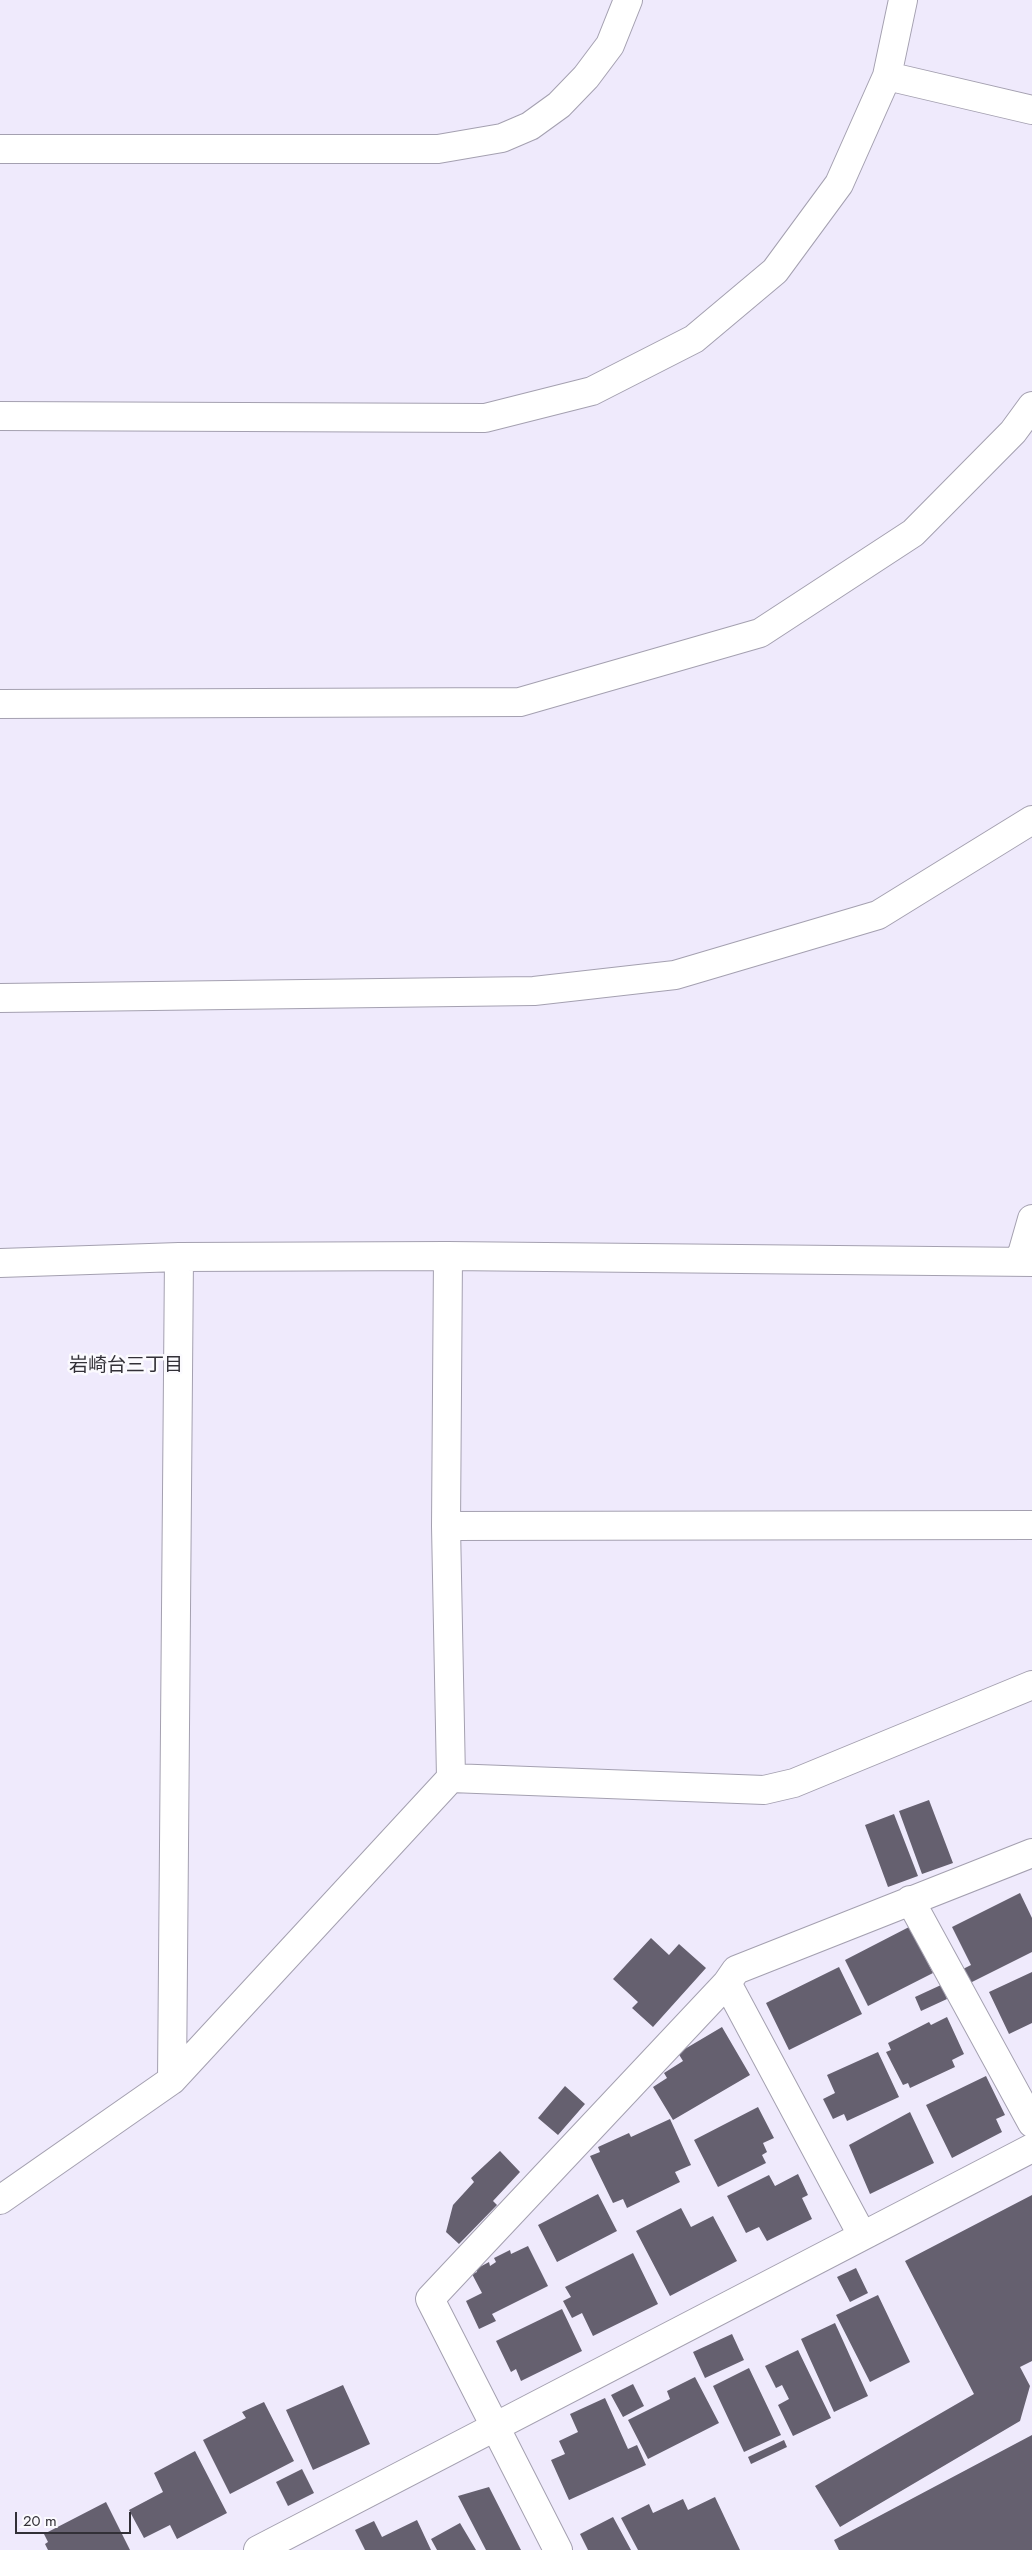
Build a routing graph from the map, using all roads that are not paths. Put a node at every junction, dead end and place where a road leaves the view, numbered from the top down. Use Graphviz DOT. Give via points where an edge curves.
graph roads {
  1 [pos="628,0"];
  2 [pos="903,0"];
  3 [pos="888,76"];
  4 [pos="1032,110"];
  5 [pos="0,149"];
  6 [pos="1032,406"];
  7 [pos="0,416"];
  8 [pos="0,704"];
  9 [pos="1032,820"];
  10 [pos="0,998"];
  11 [pos="1032,1219"];
  12 [pos="448,1256"];
  13 [pos="179,1257"];
  14 [pos="1026,1262"];
  15 [pos="0,1263"];
  16 [pos="1032,1525"];
  17 [pos="446,1526"];
  18 [pos="1032,1685"];
  19 [pos="451,1778"];
  20 [pos="1032,1852"];
  21 [pos="910,1900"];
  22 [pos="727,1983"];
  23 [pos="172,2080"];
  24 [pos="1032,2123"];
  25 [pos="1032,2148"];
  26 [pos="0,2200"];
  27 [pos="862,2236"];
  28 [pos="494,2426"];
  29 [pos="258,2550"];
  30 [pos="558,2550"];
  1 -- 5 [label="street" via="610,45 586,77 560,105 530,126 502,138 438,149"];
  2 -- 3 [label="street"];
  3 -- 4 [label="street"];
  3 -- 7 [label="street" via="839,184 775,271 694,339 592,391 485,418"];
  6 -- 8 [label="street" via="1013,432 913,533 760,633 539,697 520,702"];
  9 -- 10 [label="street" via="878,915 675,975 534,991"];
  11 -- 14 [label="street"];
  12 -- 13 [label="street"];
  12 -- 14 [label="street"];
  12 -- 17 [label="street"];
  13 -- 15 [label="street"];
  13 -- 23 [label="street"];
  16 -- 17 [label="street"];
  17 -- 19 [label="street"];
  18 -- 19 [label="street" via="794,1784 764,1790"];
  19 -- 23 [label="street"];
  20 -- 21 [label="street"];
  21 -- 22 [label="street" via="736,1970"];
  21 -- 24 [label="street"];
  22 -- 27 [label="street"];
  22 -- 28 [label="street" via="430,2300"];
  23 -- 26 [label="street"];
  25 -- 27 [label="street"];
  27 -- 28 [label="street"];
  28 -- 29 [label="street"];
  28 -- 30 [label="street"];
}
